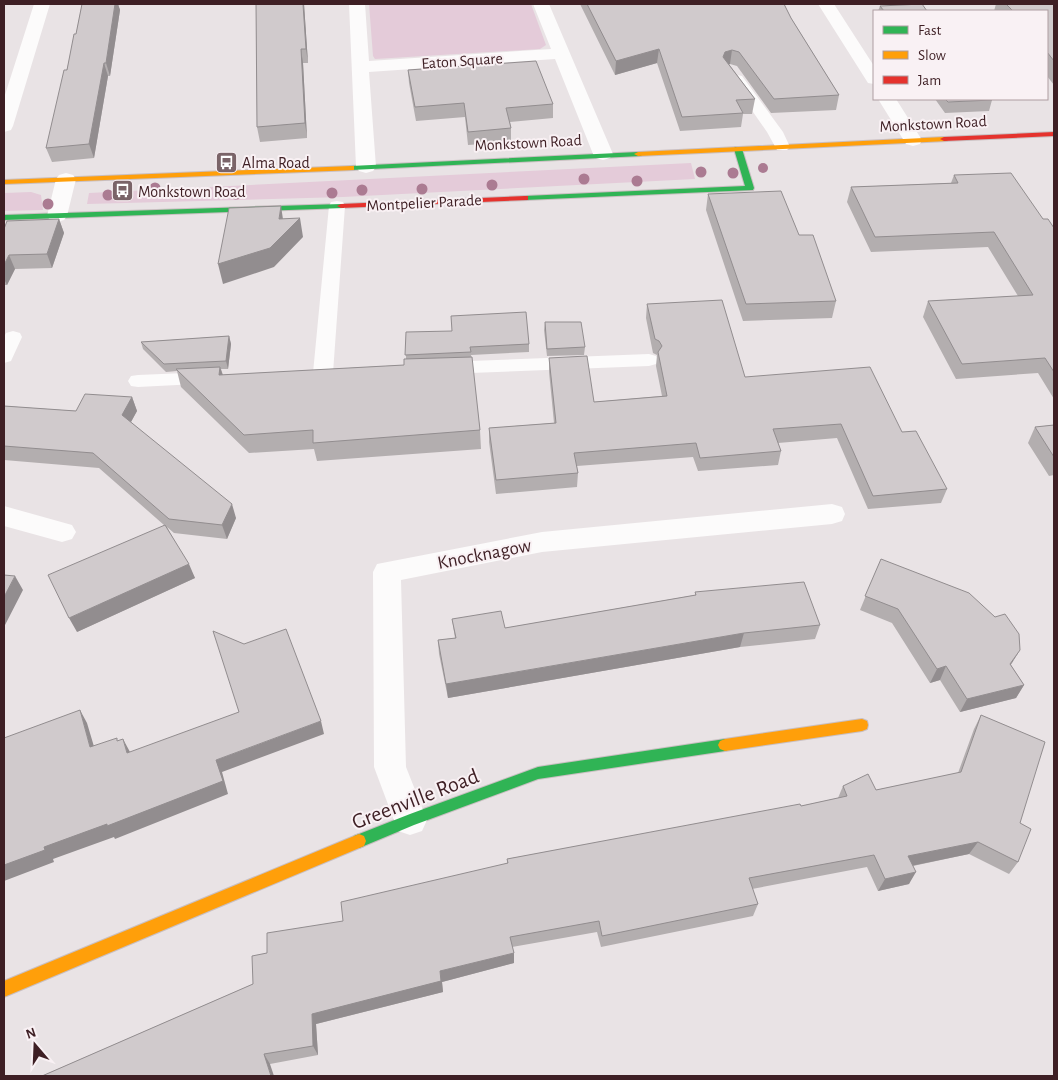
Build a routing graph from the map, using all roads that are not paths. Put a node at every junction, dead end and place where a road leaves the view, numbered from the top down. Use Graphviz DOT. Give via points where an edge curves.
graph roads {
  1 [pos="42,4"];
  2 [pos="357,4"];
  3 [pos="541,4"];
  4 [pos="826,4"];
  5 [pos="562,53"];
  6 [pos="361,67"];
  7 [pos="730,70"];
  8 [pos="873,77"];
  9 [pos="888,100"];
  10 [pos="4,126"];
  11 [pos="1053,136"];
  12 [pos="913,140"];
  13 [pos="782,146"];
  14 [pos="738,149"];
  15 [pos="604,154"];
  16 [pos="366,167"];
  17 [pos="66,180"];
  18 [pos="4,182"];
  19 [pos="337,206"];
  20 [pos="57,216"];
  21 [pos="4,218"];
  22 [pos="13,337"];
  23 [pos="4,357"];
  24 [pos="649,360"];
  25 [pos="422,369"];
  26 [pos="343,372"];
  27 [pos="323,373"];
  28 [pos="304,374"];
  29 [pos="226,377"];
  30 [pos="138,381"];
  31 [pos="832,514"];
  32 [pos="4,516"];
  33 [pos="62,532"];
  34 [pos="862,725"];
  35 [pos="410,820"];
  36 [pos="4,989"];
  1 -- 10 [label="street"];
  2 -- 6 [label="street"];
  3 -- 5 [label="street"];
  4 -- 8 [label="street"];
  5 -- 6 [label="street, Eaton Square"];
  5 -- 15 [label="street"];
  6 -- 16 [label="street"];
  7 -- 13 [label="lane"];
  9 -- 12 [label="street"];
  11 -- 12 [label="street, Monkstown Road"];
  12 -- 13 [label="street, Monkstown Road"];
  13 -- 14 [label="street, Monkstown Road"];
  14 -- 15 [label="street, Monkstown Road"];
  14 -- 19 [label="street, Montpelier Parade" via="750,188"];
  15 -- 16 [label="street, Monkstown Road"];
  16 -- 17 [label="street, Monkstown Road"];
  17 -- 18 [label="street, Monkstown Road"];
  17 -- 20 [label="street"];
  19 -- 20 [label="street, Montpelier Parade"];
  19 -- 27 [label="lane"];
  20 -- 21 [label="street, Montpelier Parade"];
  22 -- 23 [label="lane"];
  24 -- 25 [label="lane"];
  26 -- 27 [label="lane"];
  27 -- 28 [label="lane"];
  29 -- 30 [label="lane"];
  31 -- 35 [label="street, Knocknagow" via="542,542 387,572 390,767"];
  32 -- 33 [label="street"];
  34 -- 35 [label="street, Greenville Road" via="538,773"];
  35 -- 36 [label="street, Greenville Road"];
}
